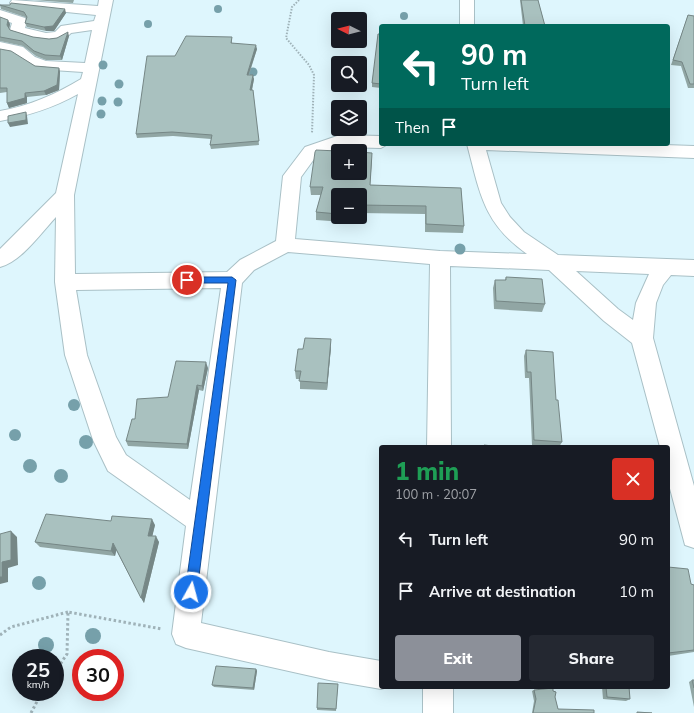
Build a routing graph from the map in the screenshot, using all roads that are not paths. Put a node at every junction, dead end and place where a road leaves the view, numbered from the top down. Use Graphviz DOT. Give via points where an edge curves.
graph roads {
  1 [pos="467,0"];
  2 [pos="17,3"];
  3 [pos="103,12"];
  4 [pos="0,14"];
  5 [pos="467,24"];
  6 [pos="0,47"];
  7 [pos="90,75"];
  8 [pos="0,116"];
  9 [pos="379,142"];
  10 [pos="477,146"];
  11 [pos="536,146"];
  12 [pos="694,152"];
  13 [pos="65,195"];
  14 [pos="285,245"];
  15 [pos="440,258"];
  16 [pos="0,260"];
  17 [pos="552,261"];
  18 [pos="665,266"];
  19 [pos="694,268"];
  20 [pos="232,280"];
  21 [pos="65,282"];
  22 [pos="642,338"];
  23 [pos="439,445"];
  24 [pos="200,522"];
  25 [pos="694,536"];
  26 [pos="379,675"];
  27 [pos="438,689"];
  28 [pos="438,713"];
  1 -- 5 [label="street"];
  2 -- 3 [label="street"];
  3 -- 4 [label="street" via="66,29 60,36 46,38 18,30 20,20"];
  3 -- 7 [label="street"];
  6 -- 7 [label="street" via="18,50 43,66"];
  7 -- 8 [label="street" via="50,101 17,114"];
  7 -- 13 [label="street"];
  9 -- 14 [label="street" via="340,141 311,151 292,176"];
  10 -- 17 [label="street" via="492,203 503,222 517,237"];
  11 -- 12 [label="street"];
  13 -- 16 [label="street" via="16,247"];
  13 -- 21 [label="street"];
  14 -- 15 [label="street"];
  14 -- 20 [label="street" via="247,265"];
  15 -- 17 [label="street"];
  15 -- 23 [label="street"];
  17 -- 18 [label="street"];
  17 -- 22 [label="street" via="612,315"];
  18 -- 19 [label="street"];
  18 -- 22 [label="street" via="654,283 646,303"];
  20 -- 21 [label="street"];
  20 -- 24 [label="street"];
  21 -- 24 [label="street" via="76,355 105,440 117,463"];
  22 -- 25 [label="street"];
  24 -- 26 [label="street" via="186,634"];
  27 -- 28 [label="street"];
}
